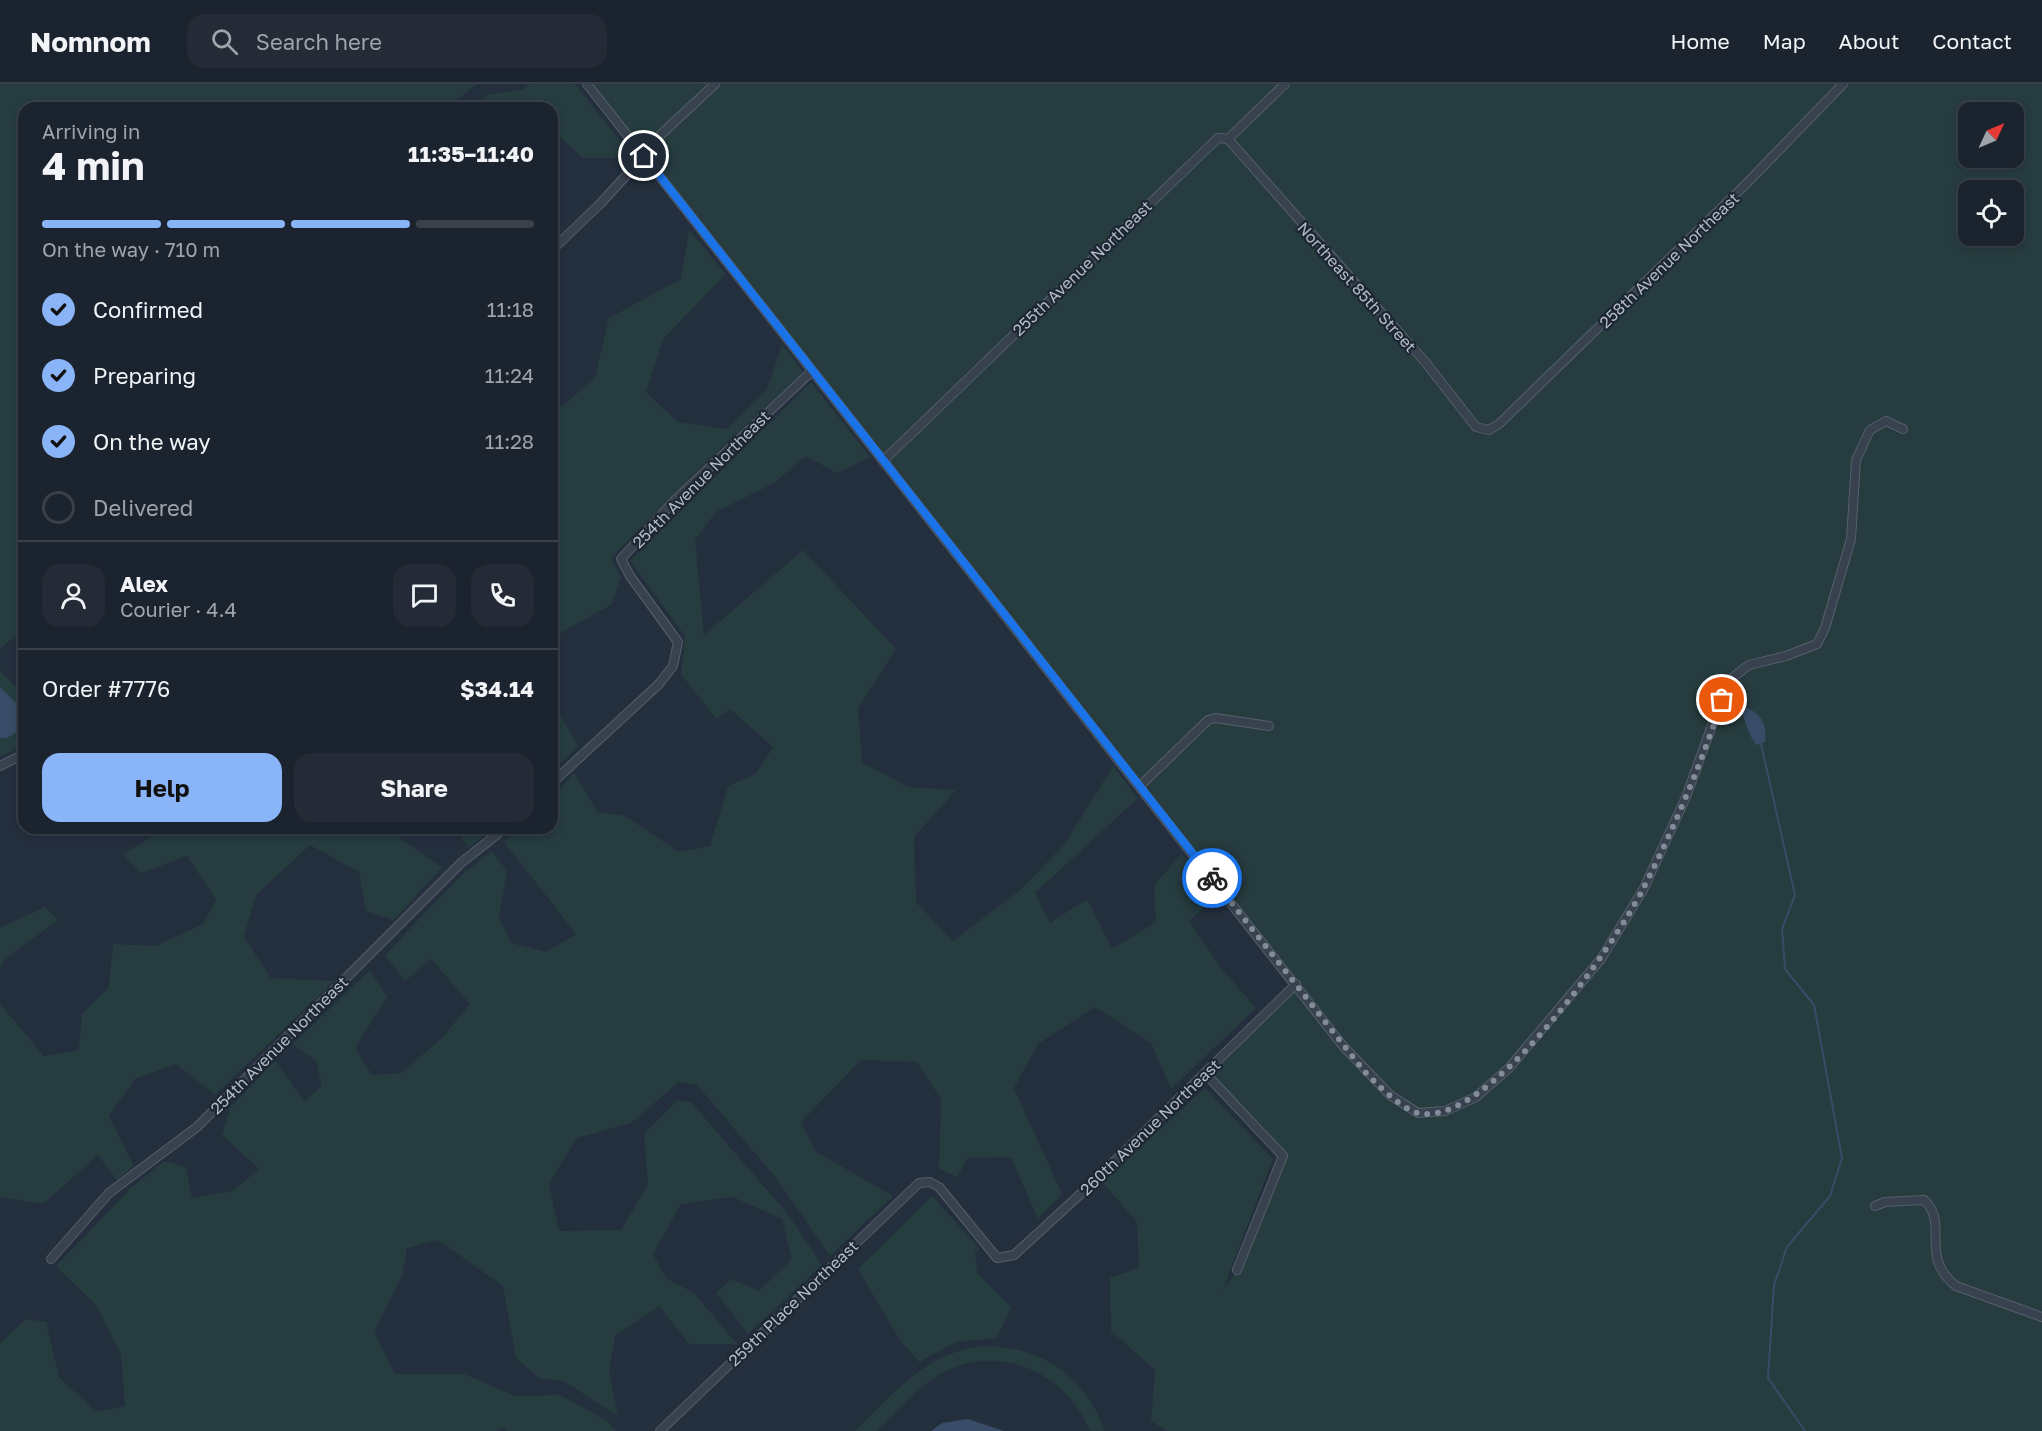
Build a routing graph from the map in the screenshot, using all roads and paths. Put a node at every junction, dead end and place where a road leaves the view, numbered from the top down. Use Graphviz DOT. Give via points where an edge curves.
graph roads {
  1 [pos="587,84"];
  2 [pos="715,84"];
  3 [pos="1285,84"];
  4 [pos="1843,84"];
  5 [pos="1228,139"];
  6 [pos="642,155"];
  7 [pos="558,243"];
  8 [pos="812,371"];
  9 [pos="1903,429"];
  10 [pos="1489,430"];
  11 [pos="883,461"];
  12 [pos="1269,726"];
  13 [pos="18,757"];
  14 [pos="0,766"];
  15 [pos="558,777"];
  16 [pos="1140,786"];
  17 [pos="497,834"];
  18 [pos="1296,984"];
  19 [pos="1205,1073"];
  20 [pos="930,1182"];
  21 [pos="1875,1206"];
  22 [pos="51,1258"];
  23 [pos="1237,1270"];
  24 [pos="2042,1317"];
  25 [pos="660,1431"];
  1 -- 6 [label="street"];
  2 -- 6 [label="street"];
  3 -- 5 [label="street, 255th Avenue Northeast"];
  4 -- 10 [label="street, 258th Avenue Northeast" via="1746,184"];
  5 -- 10 [label="street, Northeast 85th Street" via="1426,363 1476,427"];
  5 -- 11 [label="street, 255th Avenue Northeast" via="1218,138"];
  6 -- 7 [label="street" via="600,204"];
  6 -- 8 [label="street"];
  8 -- 11 [label="street"];
  8 -- 15 [label="street, 254th Avenue Northeast" via="674,502 621,559 678,642 673,666 659,684"];
  9 -- 18 [label="street" via="1886,421 1870,430 1856,460 1851,539 1825,628 1816,644 1749,665 1728,681 1686,797 1642,890 1601,959 1509,1068 1476,1097 1445,1111 1418,1113 1390,1095 1343,1046"];
  11 -- 16 [label="street"];
  12 -- 16 [label="street" via="1208,720"];
  13 -- 14 [label="street"];
  16 -- 18 [label="street"];
  17 -- 22 [label="street, 254th Avenue Northeast" via="461,863 197,1127 110,1193"];
  18 -- 19 [label="street, 260th Avenue Northeast"];
  19 -- 20 [label="street, 260th Avenue Northeast" via="1014,1255 997,1258 939,1187"];
  19 -- 23 [label="street" via="1283,1156"];
  20 -- 25 [label="street, 259th Place Northeast" via="919,1184"];
  21 -- 24 [label="street" via="1924,1200 1934,1215 1938,1265 1946,1278 1956,1286"];
}
